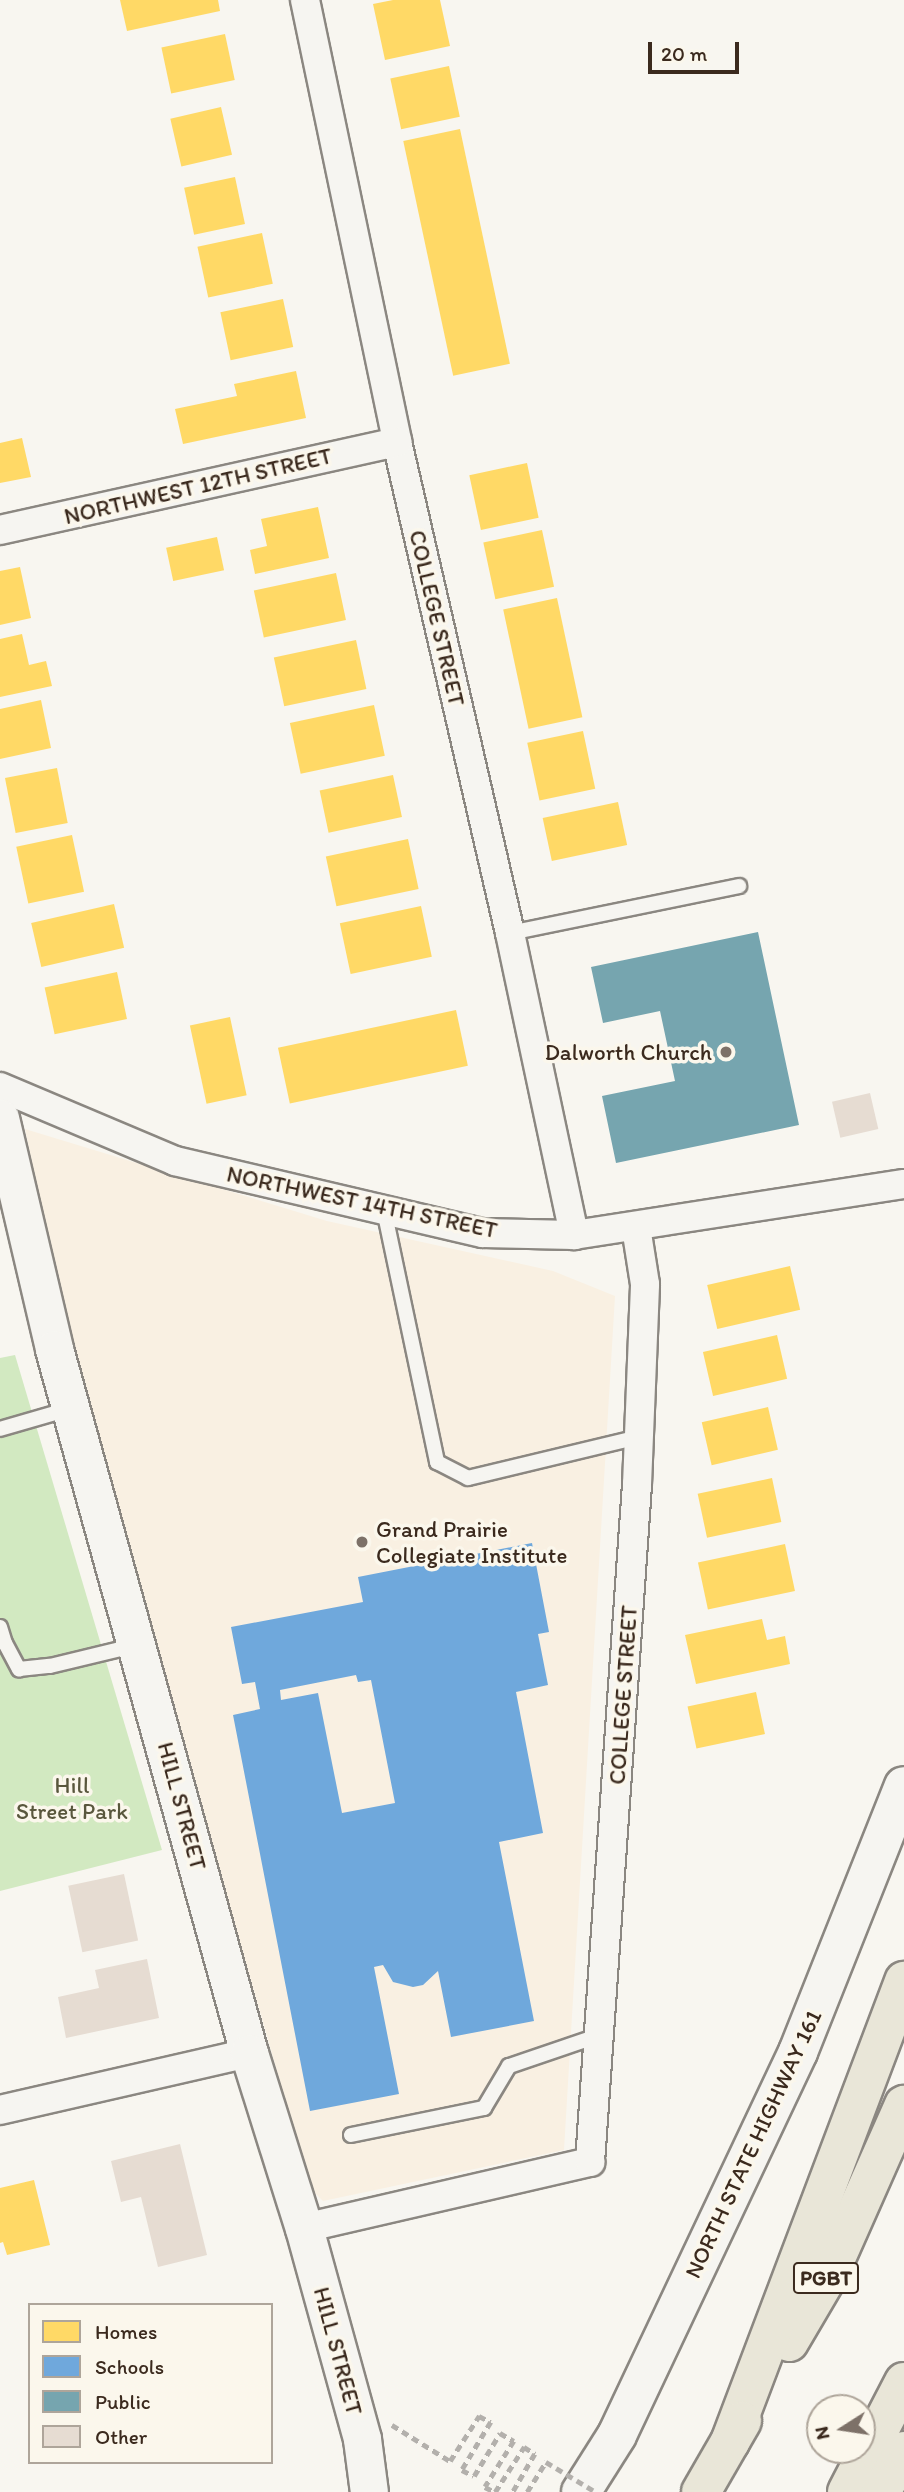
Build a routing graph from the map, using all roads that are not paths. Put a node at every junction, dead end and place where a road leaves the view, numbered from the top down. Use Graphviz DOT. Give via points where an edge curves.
graph roads {
  1 [pos="305,0"];
  2 [pos="397,442"];
  3 [pos="0,530"];
  4 [pos="738,886"];
  5 [pos="510,933"];
  6 [pos="0,1087"];
  7 [pos="0,1118"];
  8 [pos="904,1184"];
  9 [pos="384,1210"];
  10 [pos="636,1227"];
  11 [pos="574,1236"];
  12 [pos="70,1409"];
  13 [pos="0,1429"];
  14 [pos="639,1437"];
  15 [pos="0,1627"];
  16 [pos="137,1645"];
  17 [pos="904,1786"];
  18 [pos="904,1981"];
  19 [pos="600,2035"];
  20 [pos="249,2053"];
  21 [pos="904,2105"];
  22 [pos="0,2109"];
  23 [pos="351,2135"];
  24 [pos="304,2228"];
  25 [pos="904,2382"];
  26 [pos="730,2442"];
  27 [pos="904,2451"];
  28 [pos="369,2492"];
  29 [pos="581,2492"];
  30 [pos="701,2492"];
  31 [pos="847,2492"];
  32 [pos="881,2492"];
  1 -- 2 [label="street, COLLEGE STREET"];
  2 -- 3 [label="street, NORTHWEST 12TH STREET"];
  2 -- 5 [label="street, COLLEGE STREET"];
  4 -- 5 [label="lane"];
  5 -- 11 [label="street, COLLEGE STREET"];
  6 -- 9 [label="street, NORTHWEST 14TH STREET" via="176,1161"];
  7 -- 12 [label="street, HILL STREET"];
  8 -- 10 [label="street, NORTHWEST 14TH STREET"];
  9 -- 11 [label="street, NORTHWEST 14TH STREET" via="483,1233"];
  9 -- 14 [label="lane" via="437,1462 468,1478"];
  10 -- 11 [label="street, NORTHWEST 14TH STREET"];
  10 -- 14 [label="street, COLLEGE STREET" via="645,1284"];
  12 -- 13 [label="lane"];
  12 -- 16 [label="street, HILL STREET"];
  14 -- 19 [label="street, COLLEGE STREET"];
  15 -- 16 [label="lane" via="19,1669"];
  16 -- 20 [label="street, HILL STREET"];
  17 -- 29 [label="main road, NORTH STATE HIGHWAY 161" via="798,2052 617,2435"];
  18 -- 26 [label="highway"];
  19 -- 23 [label="lane" via="509,2066 484,2108"];
  19 -- 24 [label="street, COLLEGE STREET" via="590,2162"];
  20 -- 22 [label="street"];
  20 -- 24 [label="street, HILL STREET"];
  21 -- 26 [label="highway, PGBT" via="829,2274"];
  24 -- 28 [label="street, HILL STREET" via="362,2439"];
  25 -- 31 [label="highway"];
  26 -- 30 [label="highway, PGBT"];
  27 -- 32 [label="highway"];
}
